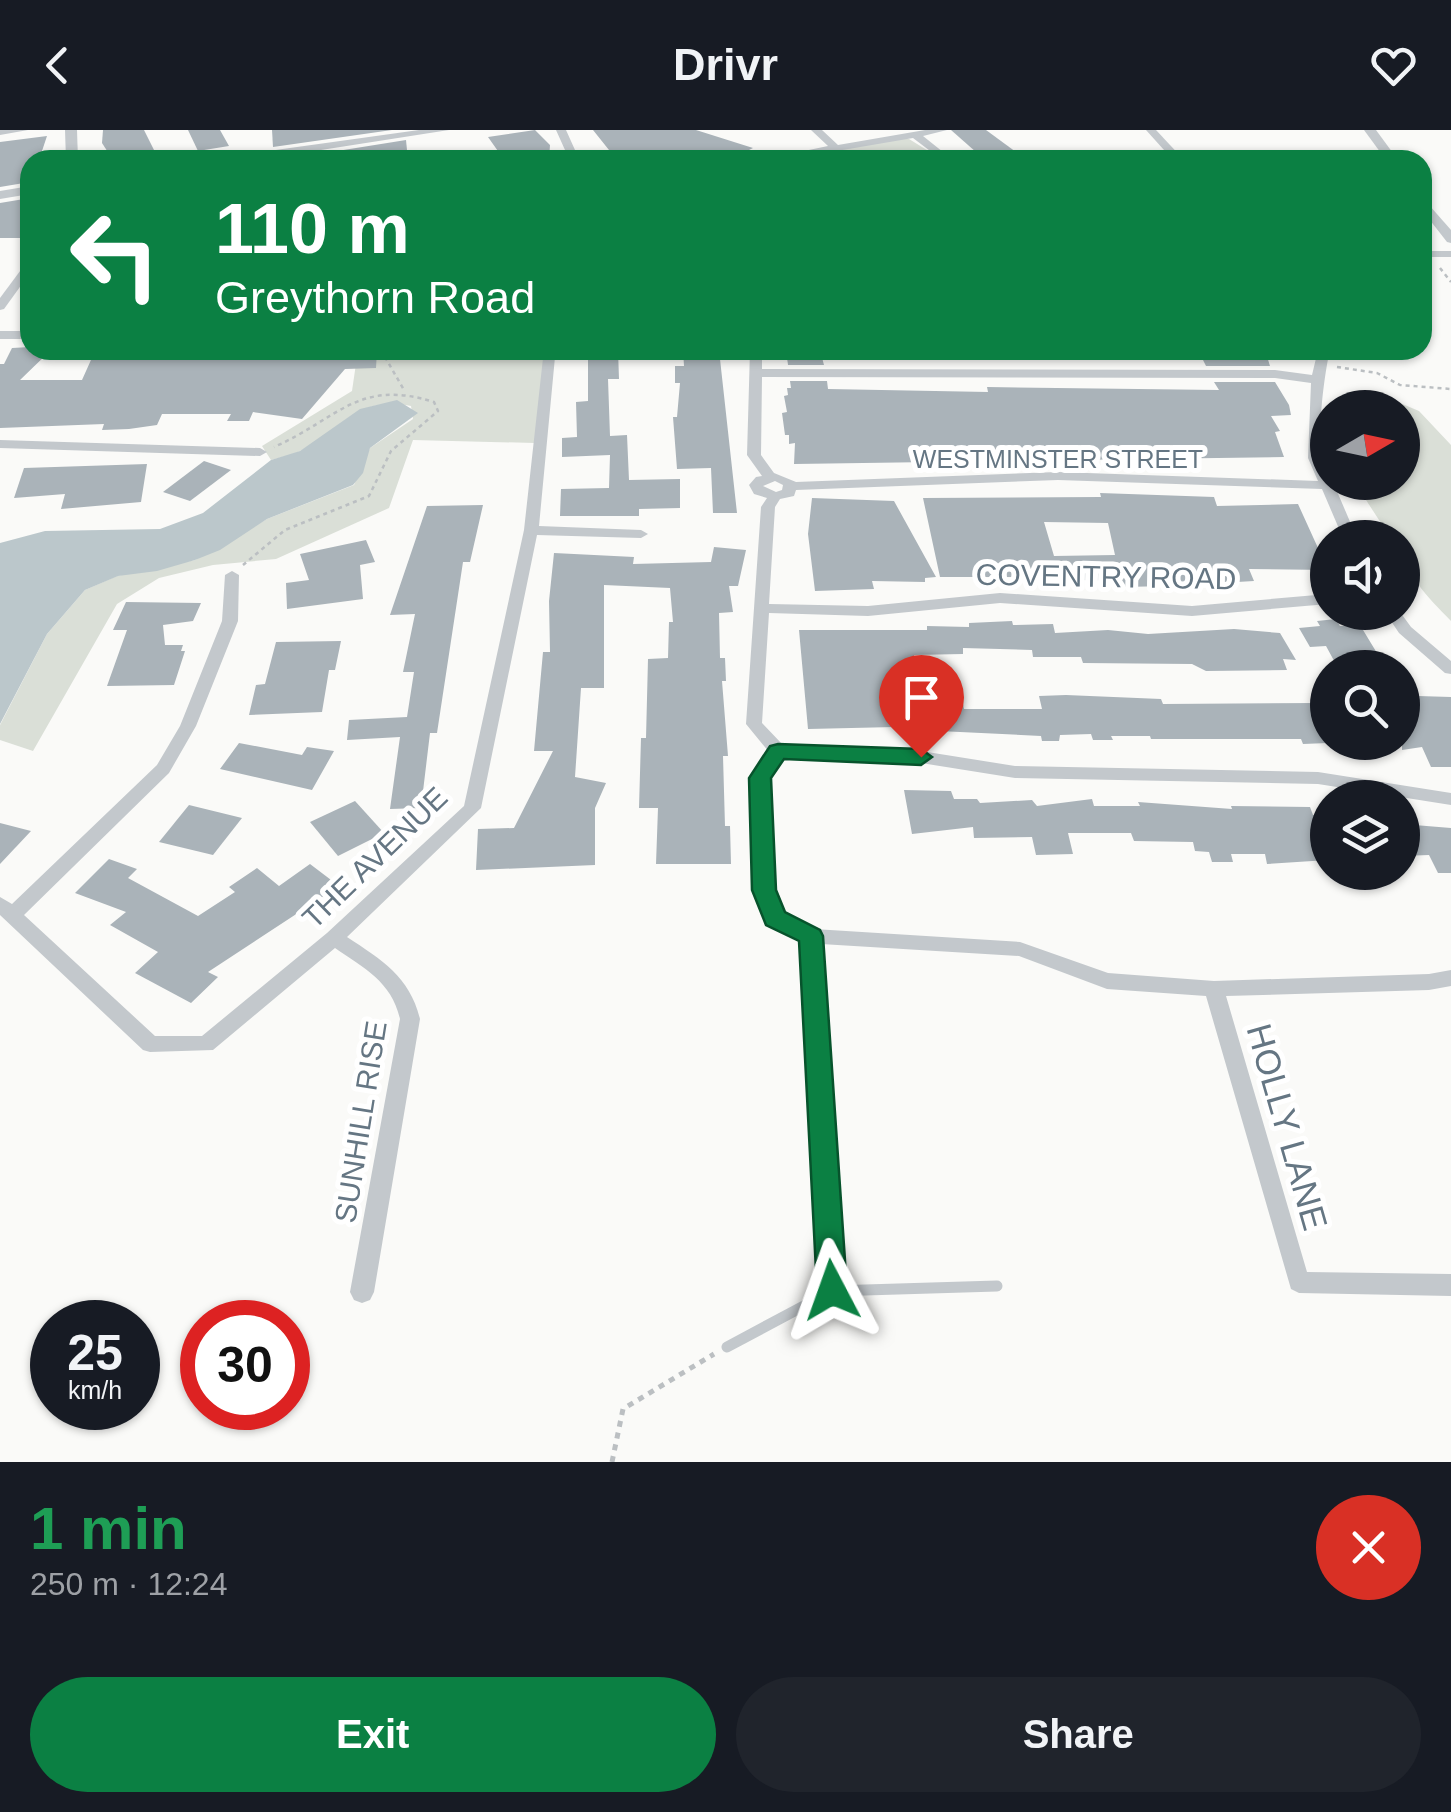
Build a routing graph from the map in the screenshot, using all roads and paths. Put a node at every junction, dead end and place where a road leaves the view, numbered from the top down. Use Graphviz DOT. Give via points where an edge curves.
graph roads {
  1 [pos="24,130"];
  2 [pos="443,130"];
  3 [pos="816,130"];
  4 [pos="841,130"];
  5 [pos="942,130"];
  6 [pos="1151,130"];
  7 [pos="0,132"];
  8 [pos="916,135"];
  9 [pos="857,143"];
  10 [pos="835,148"];
  11 [pos="303,150"];
  12 [pos="824,150"];
  13 [pos="935,150"];
  14 [pos="1170,150"];
  15 [pos="1432,214"];
  16 [pos="1451,240"];
  17 [pos="20,279"];
  18 [pos="0,306"];
  19 [pos="387,360"];
  20 [pos="549,360"];
  21 [pos="756,360"];
  22 [pos="1321,360"];
  23 [pos="1337,368"];
  24 [pos="756,373"];
  25 [pos="1316,380"];
  26 [pos="1451,388"];
  27 [pos="404,390"];
  28 [pos="1316,390"];
  29 [pos="0,444"];
  30 [pos="260,452"];
  31 [pos="770,477"];
  32 [pos="1310,484"];
  33 [pos="792,486"];
  34 [pos="775,496"];
  35 [pos="531,530"];
  36 [pos="641,534"];
  37 [pos="232,575"];
  38 [pos="1310,601"];
  39 [pos="763,608"];
  40 [pos="1405,630"];
  41 [pos="1451,669"];
  42 [pos="778,751"];
  43 [pos="1451,799"];
  44 [pos="7,909"];
  45 [pos="811,936"];
  46 [pos="334,938"];
  47 [pos="1451,978"];
  48 [pos="1214,989"];
  49 [pos="1451,1285"];
  50 [pos="998,1286"];
  51 [pos="832,1290"];
  52 [pos="362,1292"];
  53 [pos="727,1346"];
  54 [pos="612,1462"];
  1 -- 7 [label="street"];
  2 -- 11 [label="street"];
  3 -- 10 [label="street"];
  4 -- 9 [label="street"];
  5 -- 8 [label="street"];
  6 -- 14 [label="street"];
  8 -- 9 [label="street"];
  8 -- 13 [label="street"];
  9 -- 10 [label="street"];
  10 -- 12 [label="street"];
  15 -- 16 [label="street"];
  17 -- 18 [label="street"];
  19 -- 27 [label="path"];
  20 -- 35 [label="street, THE AVENUE"];
  21 -- 24 [label="street"];
  22 -- 25 [label="street"];
  23 -- 26 [label="path" via="1378,372 1400,385"];
  24 -- 25 [label="street" via="1275,374"];
  24 -- 31 [label="street" via="754,455"];
  25 -- 28 [label="street"];
  27 -- 30 [label="path" via="368,394"];
  27 -- 37 [label="path" via="434,402 438,411 391,450 369,496 285,530"];
  29 -- 30 [label="street"];
  31 -- 33 [label="street"];
  31 -- 34 [label="street" via="756,485"];
  32 -- 33 [label="street, WESTMINSTER STREET" via="1058,476"];
  33 -- 34 [label="street"];
  34 -- 39 [label="street" via="768,507"];
  35 -- 36 [label="street"];
  35 -- 46 [label="street, THE AVENUE" via="472,808"];
  37 -- 44 [label="street" via="230,621 164,769"];
  38 -- 39 [label="street, COVENTRY ROAD" via="1192,611 1000,598 868,611"];
  39 -- 42 [label="street" via="754,724"];
  40 -- 41 [label="street"];
  42 -- 43 [label="street" via="921,757 1015,772 1318,778"];
  42 -- 45 [label="street" via="760,778 764,890 775,918"];
  44 -- 46 [label="street, THE AVENUE" via="150,1044 206,1044"];
  45 -- 48 [label="street" via="1020,949 1106,980"];
  45 -- 51 [label="street"];
  46 -- 52 [label="street, SUNHILL RISE" via="396,980 410,1019"];
  47 -- 48 [label="street"];
  48 -- 49 [label="street, HOLLY LANE" via="1299,1282"];
  50 -- 51 [label="lane"];
  51 -- 53 [label="lane"];
  53 -- 54 [label="path" via="623,1409"];
}
